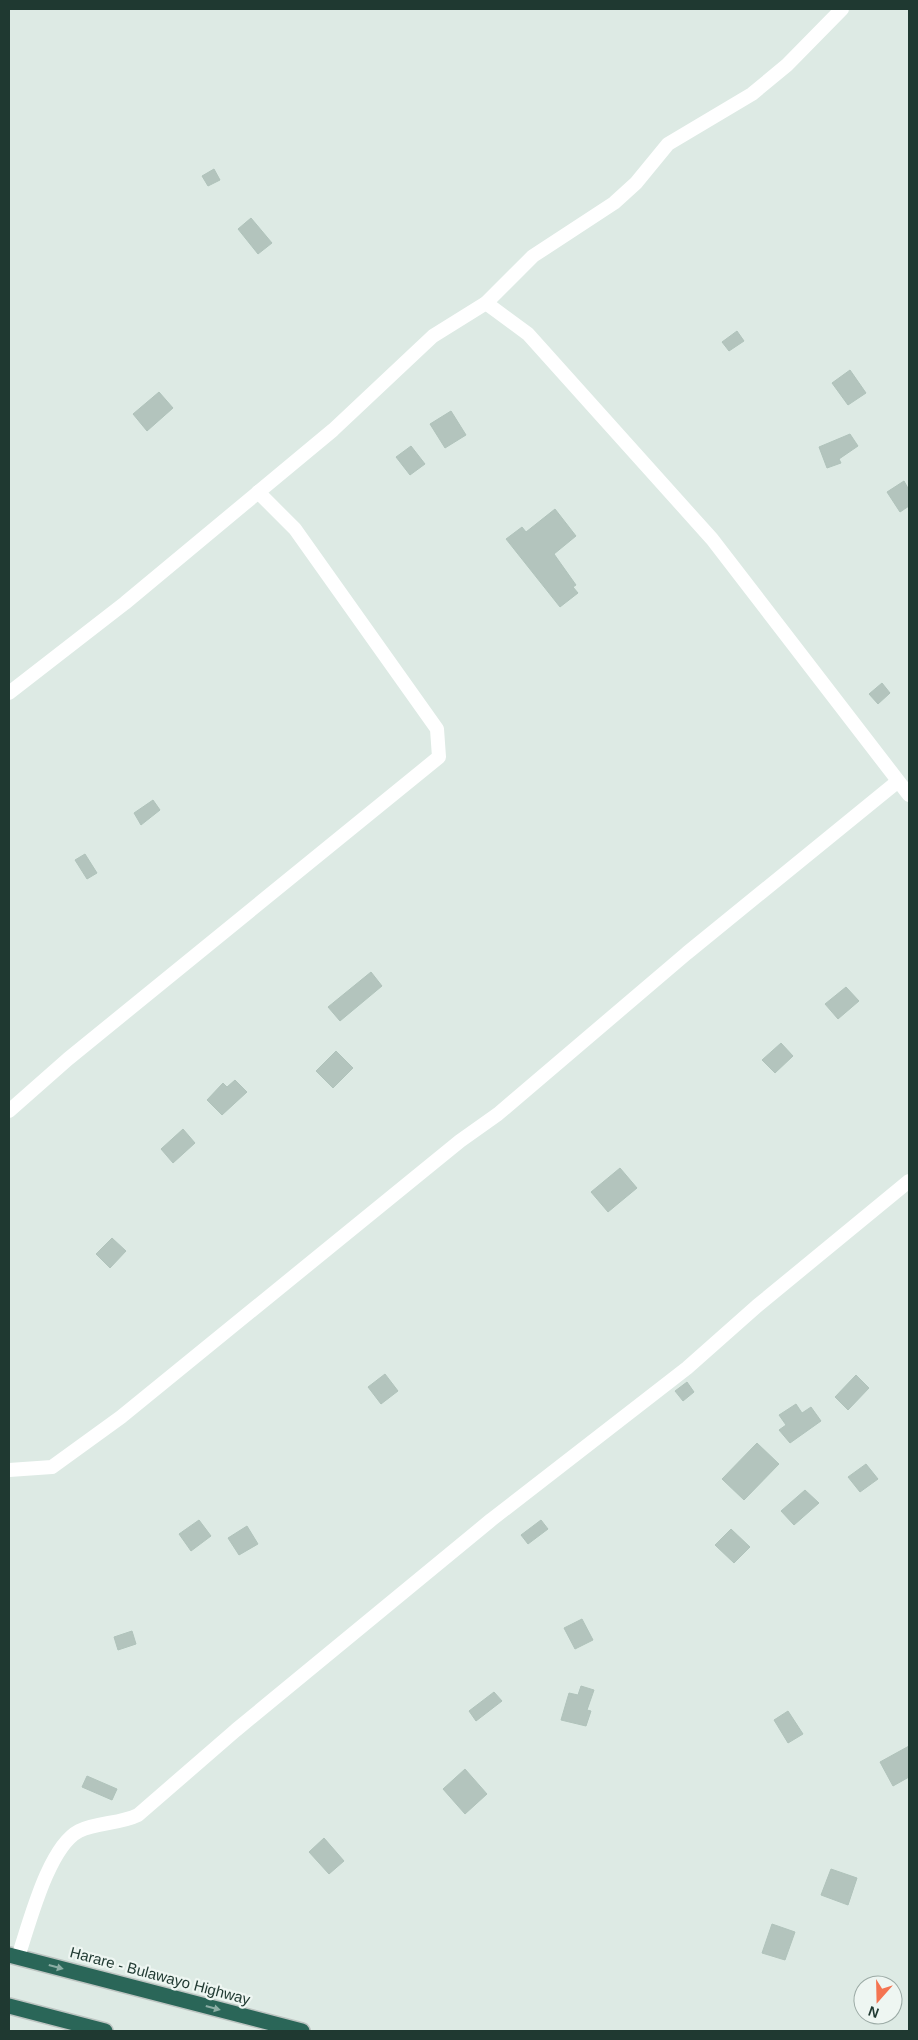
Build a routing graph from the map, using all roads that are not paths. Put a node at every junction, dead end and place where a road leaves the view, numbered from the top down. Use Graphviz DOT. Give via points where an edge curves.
graph roads {
  1 [pos="842,9"];
  2 [pos="486,302"];
  3 [pos="258,492"];
  4 [pos="9,693"];
  5 [pos="897,782"];
  6 [pos="909,795"];
  7 [pos="9,1111"];
  8 [pos="909,1180"];
  9 [pos="9,1470"];
  10 [pos="13,1956"];
  11 [pos="9,2006"];
  12 [pos="105,2031"];
  13 [pos="302,2031"];
  1 -- 2 [label="street" via="752,94 668,144 636,183 614,203 533,256"];
  2 -- 3 [label="street" via="433,336 333,430"];
  2 -- 5 [label="street" via="528,334 712,539"];
  3 -- 4 [label="street"];
  3 -- 7 [label="street" via="295,529 437,729 439,757 68,1059"];
  5 -- 6 [label="street"];
  5 -- 9 [label="street" via="686,953 498,1114 460,1141 121,1417 52,1467"];
  8 -- 10 [label="street" via="687,1368 461,1545 138,1815 126,1821 79,1831 67,1840 53,1861"];
  10 -- 13 [label="highway, Harare - Bulawayo Highway, one-way"];
  11 -- 12 [label="highway"];
}
